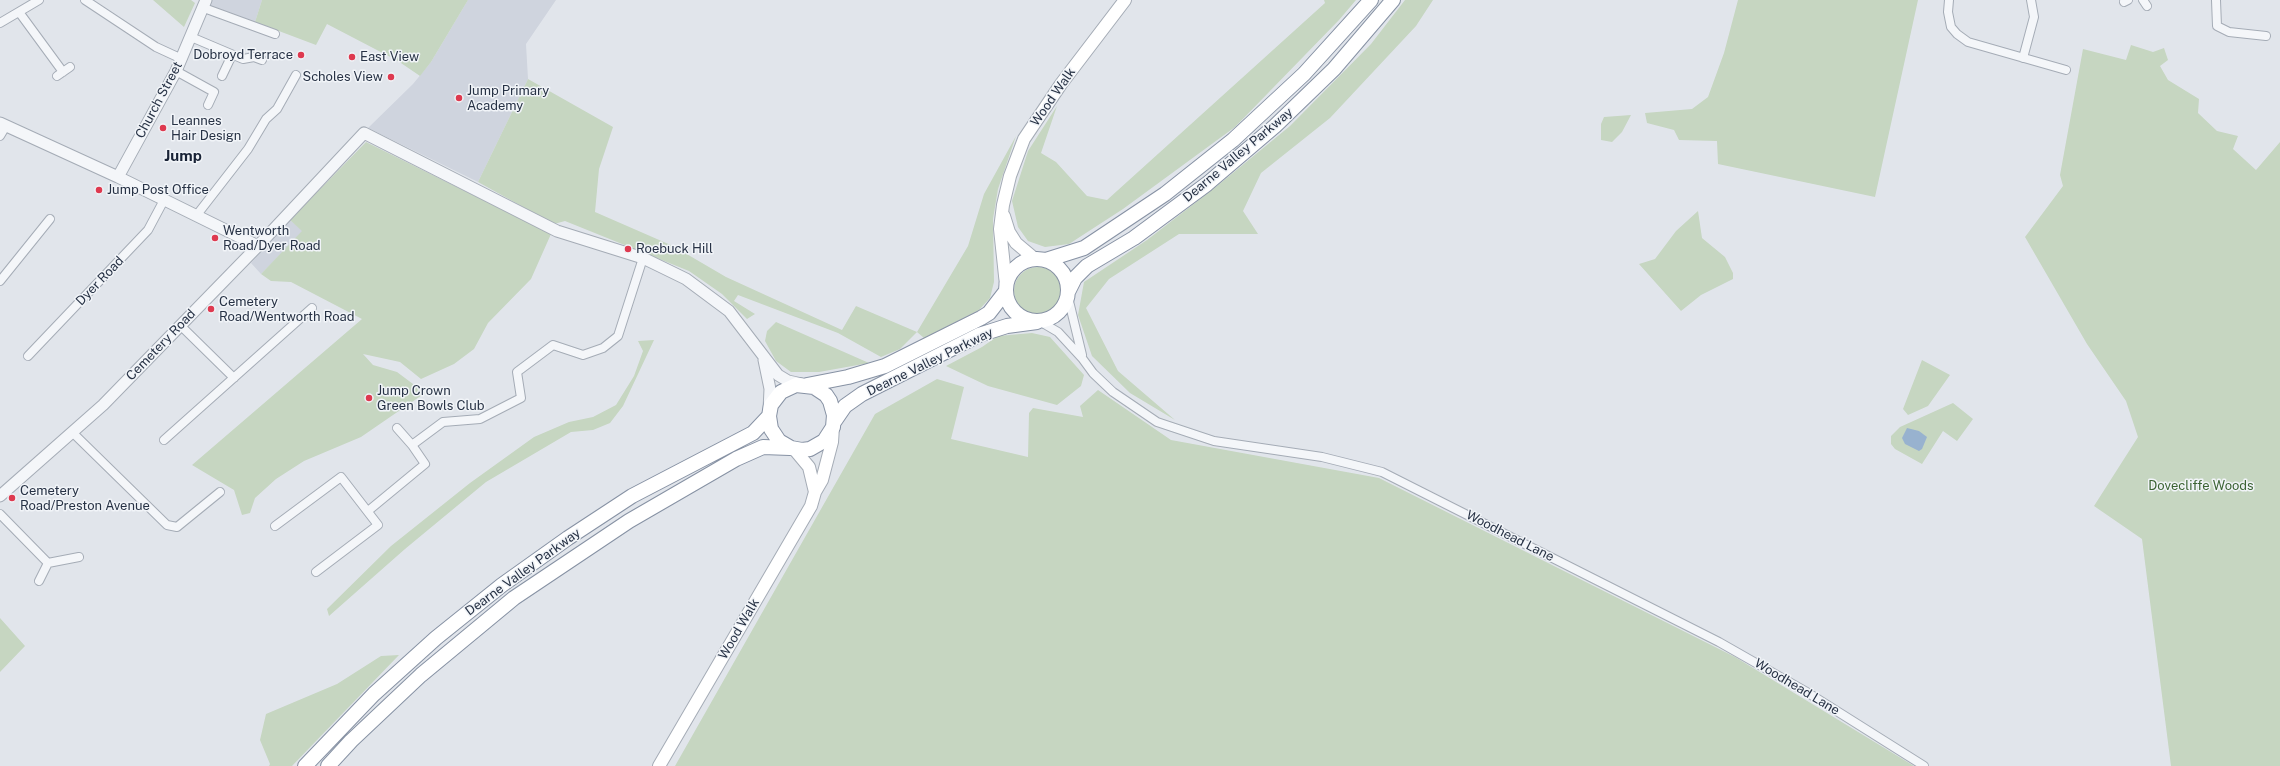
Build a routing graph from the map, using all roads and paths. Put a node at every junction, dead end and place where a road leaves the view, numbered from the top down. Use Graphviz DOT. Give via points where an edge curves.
graph roads {
  1 [pos="38,0"];
  2 [pos="85,0"];
  3 [pos="1125,0"];
  4 [pos="1371,0"];
  5 [pos="1393,0"];
  6 [pos="1949,0"];
  7 [pos="2031,0"];
  8 [pos="2216,0"];
  9 [pos="205,4"];
  10 [pos="19,12"];
  11 [pos="0,23"];
  12 [pos="275,34"];
  13 [pos="2266,36"];
  14 [pos="191,37"];
  15 [pos="232,55"];
  16 [pos="2023,58"];
  17 [pos="182,59"];
  18 [pos="262,60"];
  19 [pos="2066,70"];
  20 [pos="176,71"];
  21 [pos="64,72"];
  22 [pos="296,75"];
  23 [pos="222,76"];
  24 [pos="208,105"];
  25 [pos="3,125"];
  26 [pos="0,136"];
  27 [pos="118,177"];
  28 [pos="164,200"];
  29 [pos="1003,205"];
  30 [pos="196,216"];
  31 [pos="50,219"];
  32 [pos="258,246"];
  33 [pos="643,258"];
  34 [pos="1040,260"];
  35 [pos="1,277"];
  36 [pos="1006,288"];
  37 [pos="1068,295"];
  38 [pos="312,308"];
  39 [pos="1039,322"];
  40 [pos="180,326"];
  41 [pos="28,356"];
  42 [pos="763,356"];
  43 [pos="1082,358"];
  44 [pos="234,378"];
  45 [pos="805,385"];
  46 [pos="769,414"];
  47 [pos="833,425"];
  48 [pos="397,428"];
  49 [pos="73,433"];
  50 [pos="164,440"];
  51 [pos="412,445"];
  52 [pos="792,448"];
  53 [pos="220,492"];
  54 [pos="815,492"];
  55 [pos="0,496"];
  56 [pos="368,511"];
  57 [pos="0,514"];
  58 [pos="275,526"];
  59 [pos="80,557"];
  60 [pos="48,564"];
  61 [pos="316,572"];
  62 [pos="38,581"];
  63 [pos="305,766"];
  64 [pos="328,766"];
  65 [pos="659,766"];
  66 [pos="1924,766"];
  1 -- 10 [label="street"];
  2 -- 17 [label="street" via="156,47"];
  3 -- 29 [label="main road, Wood Walk" via="1061,84 1024,139 1010,176"];
  4 -- 34 [label="highway, Dearne Valley Parkway" via="1304,74 1233,140 1172,189 1084,248"];
  5 -- 37 [label="highway, Dearne Valley Parkway" via="1334,69 1275,126 1207,184 1134,238 1088,266 1075,278"];
  6 -- 16 [label="street" via="1951,27 1957,34 1968,42"];
  7 -- 16 [label="street" via="2034,16"];
  8 -- 13 [label="street" via="2216,26 2229,32"];
  9 -- 12 [label="street"];
  9 -- 14 [label="street, Church Street"];
  10 -- 11 [label="street"];
  10 -- 21 [label="street"];
  14 -- 15 [label="street"];
  14 -- 17 [label="street, Church Street"];
  15 -- 18 [label="street" via="243,59 254,57"];
  15 -- 23 [label="street"];
  16 -- 19 [label="street"];
  17 -- 20 [label="street, Church Street"];
  20 -- 24 [label="street" via="214,92"];
  20 -- 27 [label="street, Church Street"];
  22 -- 30 [label="street" via="281,111 266,119 248,149"];
  25 -- 26 [label="street"];
  25 -- 27 [label="street"];
  27 -- 28 [label="street"];
  28 -- 30 [label="street"];
  28 -- 41 [label="street, Dyer Road" via="148,230"];
  29 -- 34 [label="main road, Wood Walk" via="1005,222 1016,243"];
  29 -- 36 [label="main road, Wood Walk" via="1000,228"];
  30 -- 32 [label="street"];
  31 -- 35 [label="street"];
  32 -- 33 [label="street, Cemetery Road" via="364,133 557,231"];
  32 -- 40 [label="street, Cemetery Road"];
  33 -- 42 [label="street" via="686,279 729,311"];
  33 -- 51 [label="street" via="618,336 603,348 583,355 553,345 517,372 521,398 480,419 443,422"];
  34 -- 36 [label="highway" via="1027,261 1016,267 1009,277"];
  34 -- 37 [label="highway" via="1056,265 1063,272 1068,282"];
  36 -- 39 [label="highway" via="1012,309 1027,320"];
  36 -- 45 [label="highway, Dearne Valley Parkway" via="985,316 885,366 848,377"];
  37 -- 39 [label="highway" via="1061,311"];
  37 -- 43 [label="street, Woodhead Lane"];
  38 -- 44 [label="street"];
  39 -- 43 [label="street, Woodhead Lane" via="1058,332"];
  39 -- 47 [label="highway, Dearne Valley Parkway" via="1007,326 979,335 852,400"];
  40 -- 44 [label="street"];
  40 -- 49 [label="street, Cemetery Road"];
  42 -- 45 [label="street" via="782,379"];
  42 -- 46 [label="street" via="769,380"];
  43 -- 66 [label="street, Woodhead Lane" via="1092,373 1113,392 1157,422 1214,441 1322,457 1382,472 1719,642 1805,691"];
  44 -- 50 [label="street"];
  45 -- 46 [label="highway" via="796,385 781,392"];
  45 -- 47 [label="highway" via="820,390 830,401 833,407"];
  46 -- 52 [label="highway" via="775,436"];
  46 -- 63 [label="highway, Dearne Valley Parkway" via="753,433 632,496 502,585 436,638 374,694"];
  47 -- 52 [label="highway" via="824,441 817,446 806,449"];
  47 -- 54 [label="main road, Wood Walk" via="832,442 822,480"];
  48 -- 51 [label="street"];
  49 -- 53 [label="street" via="167,525 176,527"];
  49 -- 55 [label="street, Cemetery Road"];
  51 -- 56 [label="street" via="425,464"];
  52 -- 54 [label="main road" via="809,466"];
  52 -- 64 [label="highway, Dearne Valley Parkway" via="763,447 736,459 629,521 514,598 421,676 351,740"];
  54 -- 65 [label="main road, Wood Walk" via="810,506"];
  56 -- 58 [label="street" via="341,477"];
  56 -- 61 [label="street" via="378,525"];
  57 -- 60 [label="street"];
  59 -- 60 [label="street"];
  60 -- 62 [label="street"];
}
